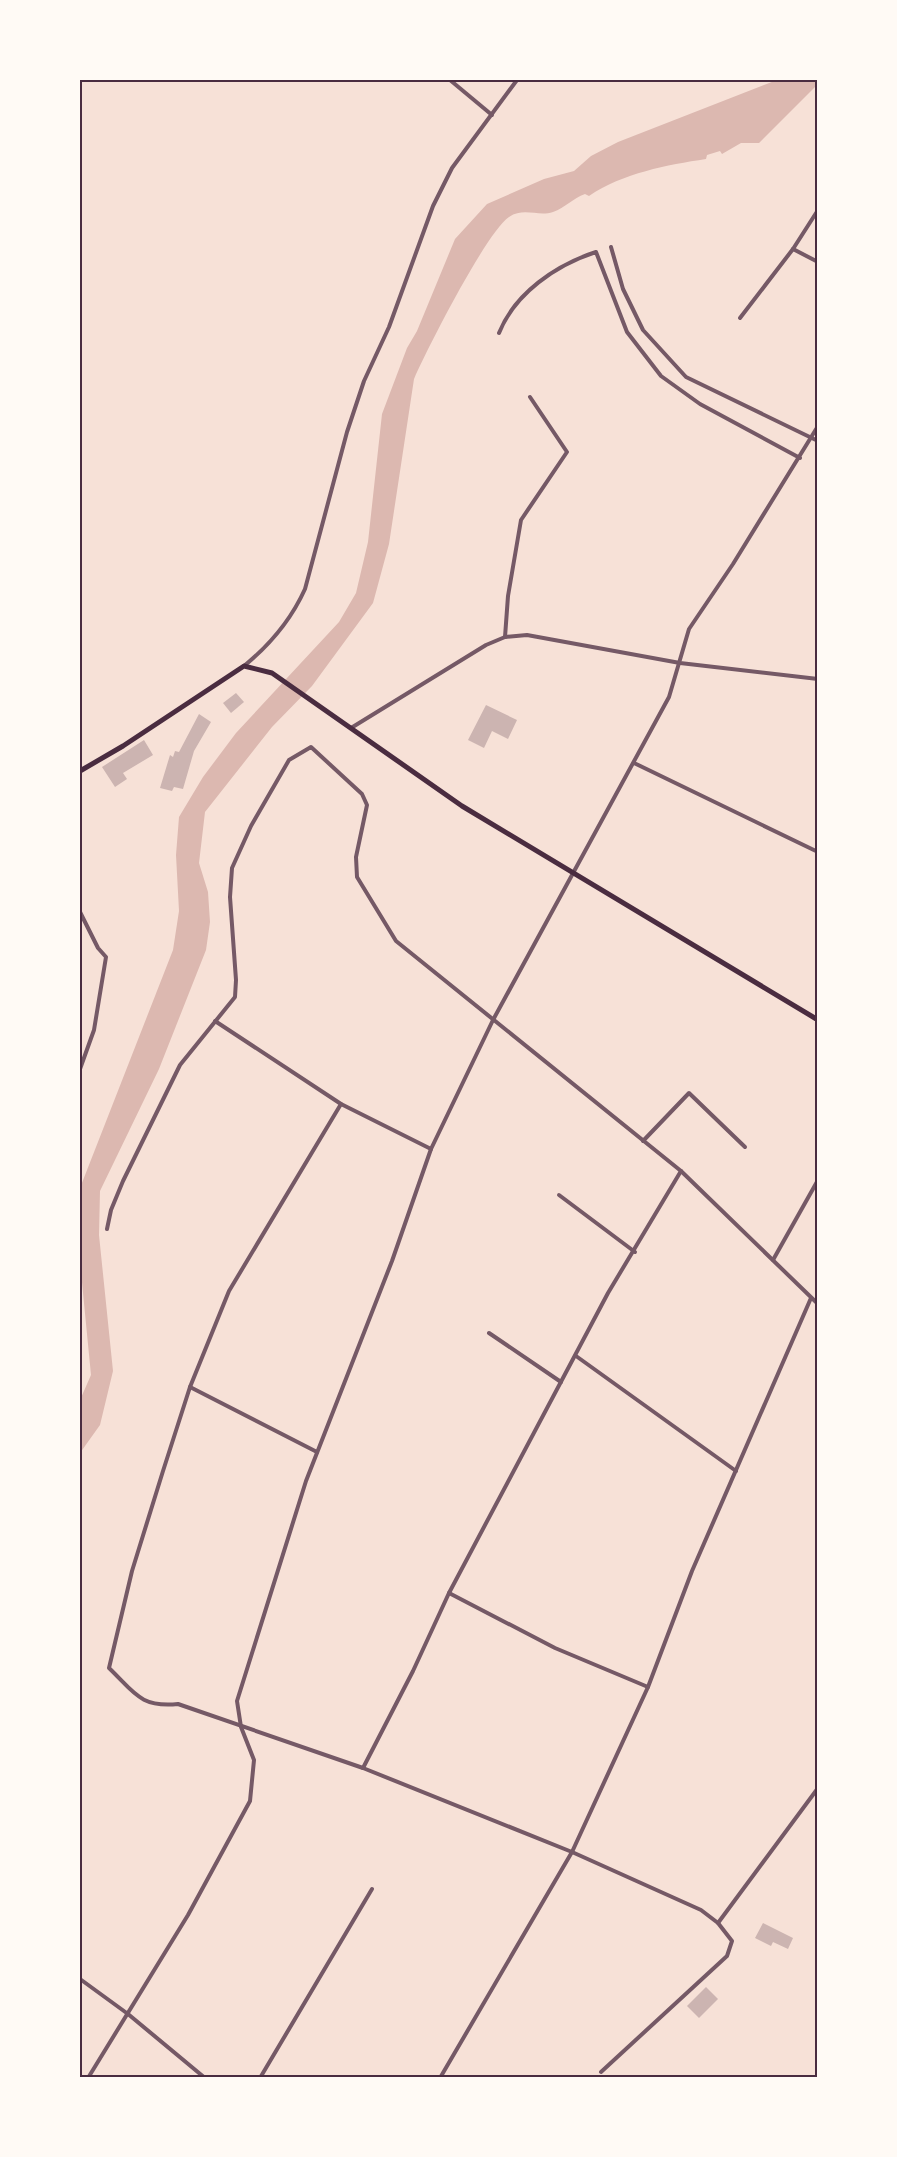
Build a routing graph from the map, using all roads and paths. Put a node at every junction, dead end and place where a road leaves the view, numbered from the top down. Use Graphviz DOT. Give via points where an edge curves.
graph roads {
  1 [pos="450,80"];
  2 [pos="517,80"];
  3 [pos="492,115"];
  4 [pos="818,210"];
  5 [pos="611,247"];
  6 [pos="793,249"];
  7 [pos="818,262"];
  8 [pos="740,318"];
  9 [pos="499,333"];
  10 [pos="530,397"];
  11 [pos="818,426"];
  12 [pos="811,440"];
  13 [pos="818,441"];
  14 [pos="800,458"];
  15 [pos="505,637"];
  16 [pos="680,663"];
  17 [pos="244,666"];
  18 [pos="818,680"];
  19 [pos="351,728"];
  20 [pos="634,763"];
  21 [pos="80,771"];
  22 [pos="818,852"];
  23 [pos="573,875"];
  24 [pos="80,912"];
  25 [pos="493,1020"];
  26 [pos="818,1020"];
  27 [pos="215,1021"];
  28 [pos="80,1069"];
  29 [pos="341,1104"];
  30 [pos="643,1141"];
  31 [pos="745,1148"];
  32 [pos="431,1149"];
  33 [pos="681,1171"];
  34 [pos="818,1180"];
  35 [pos="559,1195"];
  36 [pos="107,1229"];
  37 [pos="635,1252"];
  38 [pos="773,1260"];
  39 [pos="811,1298"];
  40 [pos="818,1304"];
  41 [pos="489,1333"];
  42 [pos="576,1356"];
  43 [pos="561,1382"];
  44 [pos="190,1387"];
  45 [pos="317,1452"];
  46 [pos="736,1471"];
  47 [pos="449,1593"];
  48 [pos="648,1687"];
  49 [pos="241,1727"];
  50 [pos="363,1768"];
  51 [pos="818,1788"];
  52 [pos="572,1852"];
  53 [pos="372,1889"];
  54 [pos="718,1923"];
  55 [pos="80,1979"];
  56 [pos="128,2014"];
  57 [pos="601,2072"];
  58 [pos="88,2078"];
  59 [pos="205,2078"];
  60 [pos="260,2078"];
  61 [pos="440,2078"];
  1 -- 3 [label="street"];
  2 -- 3 [label="street"];
  3 -- 17 [label="street" via="452,168 432,206 390,327 364,381 295,612"];
  4 -- 6 [label="street"];
  5 -- 12 [label="street" via="643,330 686,377"];
  6 -- 7 [label="street"];
  6 -- 8 [label="street"];
  9 -- 14 [label="street" via="506,315 545,276 596,252 627,332 661,376 700,404"];
  10 -- 15 [label="street" via="567,452 521,520"];
  11 -- 12 [label="street"];
  12 -- 13 [label="street"];
  12 -- 14 [label="street"];
  14 -- 16 [label="street" via="689,629"];
  15 -- 16 [label="street" via="527,635"];
  15 -- 19 [label="street"];
  16 -- 18 [label="street"];
  16 -- 20 [label="street" via="669,697"];
  17 -- 19 [label="main road" via="272,673"];
  17 -- 21 [label="main road"];
  19 -- 23 [label="main road" via="462,806"];
  20 -- 22 [label="street"];
  20 -- 23 [label="street"];
  23 -- 25 [label="street"];
  23 -- 26 [label="main road"];
  24 -- 28 [label="street" via="106,957 94,1030"];
  25 -- 27 [label="street" via="396,941 357,878 356,857 367,805 363,794 311,747 289,760 232,868 230,897 236,980 234,997"];
  25 -- 30 [label="street"];
  25 -- 32 [label="street"];
  27 -- 29 [label="street"];
  27 -- 36 [label="street" via="180,1065 123,1181"];
  29 -- 32 [label="street"];
  29 -- 44 [label="street" via="229,1291"];
  30 -- 31 [label="street" via="689,1093"];
  30 -- 33 [label="street"];
  32 -- 45 [label="street"];
  33 -- 37 [label="street"];
  33 -- 38 [label="street"];
  34 -- 38 [label="street"];
  35 -- 37 [label="street"];
  37 -- 42 [label="street" via="608,1293"];
  38 -- 39 [label="street"];
  39 -- 40 [label="street"];
  39 -- 46 [label="street"];
  41 -- 43 [label="street"];
  42 -- 43 [label="street"];
  42 -- 46 [label="street"];
  43 -- 47 [label="street"];
  44 -- 45 [label="street"];
  44 -- 49 [label="street" via="132,1571 109,1668 142,1700 157,1706 178,1704"];
  45 -- 49 [label="street" via="237,1701"];
  46 -- 48 [label="street" via="692,1571"];
  47 -- 48 [label="street" via="555,1648"];
  47 -- 50 [label="street"];
  48 -- 52 [label="street"];
  49 -- 50 [label="street"];
  49 -- 56 [label="street" via="255,1760 249,1801 188,1915"];
  50 -- 52 [label="street"];
  51 -- 54 [label="street"];
  52 -- 54 [label="street" via="701,1910"];
  52 -- 61 [label="street"];
  53 -- 60 [label="street"];
  54 -- 57 [label="street" via="732,1941 727,1956"];
  55 -- 56 [label="street"];
  56 -- 58 [label="street"];
  56 -- 59 [label="street"];
}
